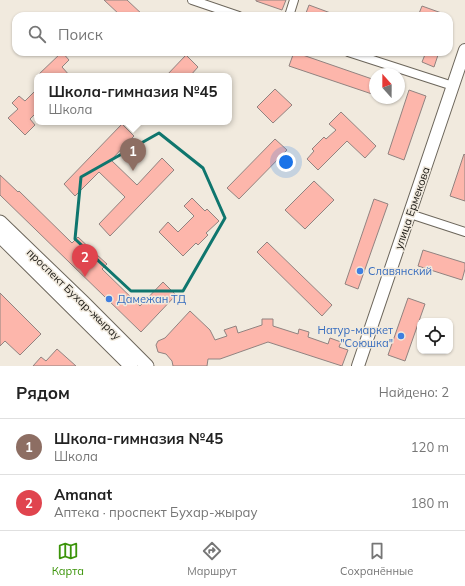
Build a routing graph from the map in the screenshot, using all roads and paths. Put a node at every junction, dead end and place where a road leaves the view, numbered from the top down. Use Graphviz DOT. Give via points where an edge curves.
graph roads {
  1 [pos="192,0"];
  2 [pos="294,0"];
  3 [pos="227,12"];
  4 [pos="290,12"];
  5 [pos="465,50"];
  6 [pos="360,56"];
  7 [pos="453,86"];
  8 [pos="410,214"];
  9 [pos="0,222"];
  10 [pos="465,232"];
  11 [pos="0,236"];
  12 [pos="79,306"];
  13 [pos="131,366"];
  14 [pos="147,366"];
  15 [pos="358,366"];
  1 -- 3 [label="street"];
  2 -- 4 [label="street"];
  5 -- 7 [label="main road, улица Ермекова"];
  6 -- 7 [label="street"];
  7 -- 8 [label="main road, улица Ермекова"];
  8 -- 10 [label="street"];
  8 -- 15 [label="main road, улица Ермекова"];
  9 -- 12 [label="main road, проспект Бухар-жырау"];
  11 -- 12 [label="main road, проспект Бухар-жырау"];
  12 -- 13 [label="main road, проспект Бухар-жырау"];
  12 -- 14 [label="main road, проспект Бухар-жырау"];
}
